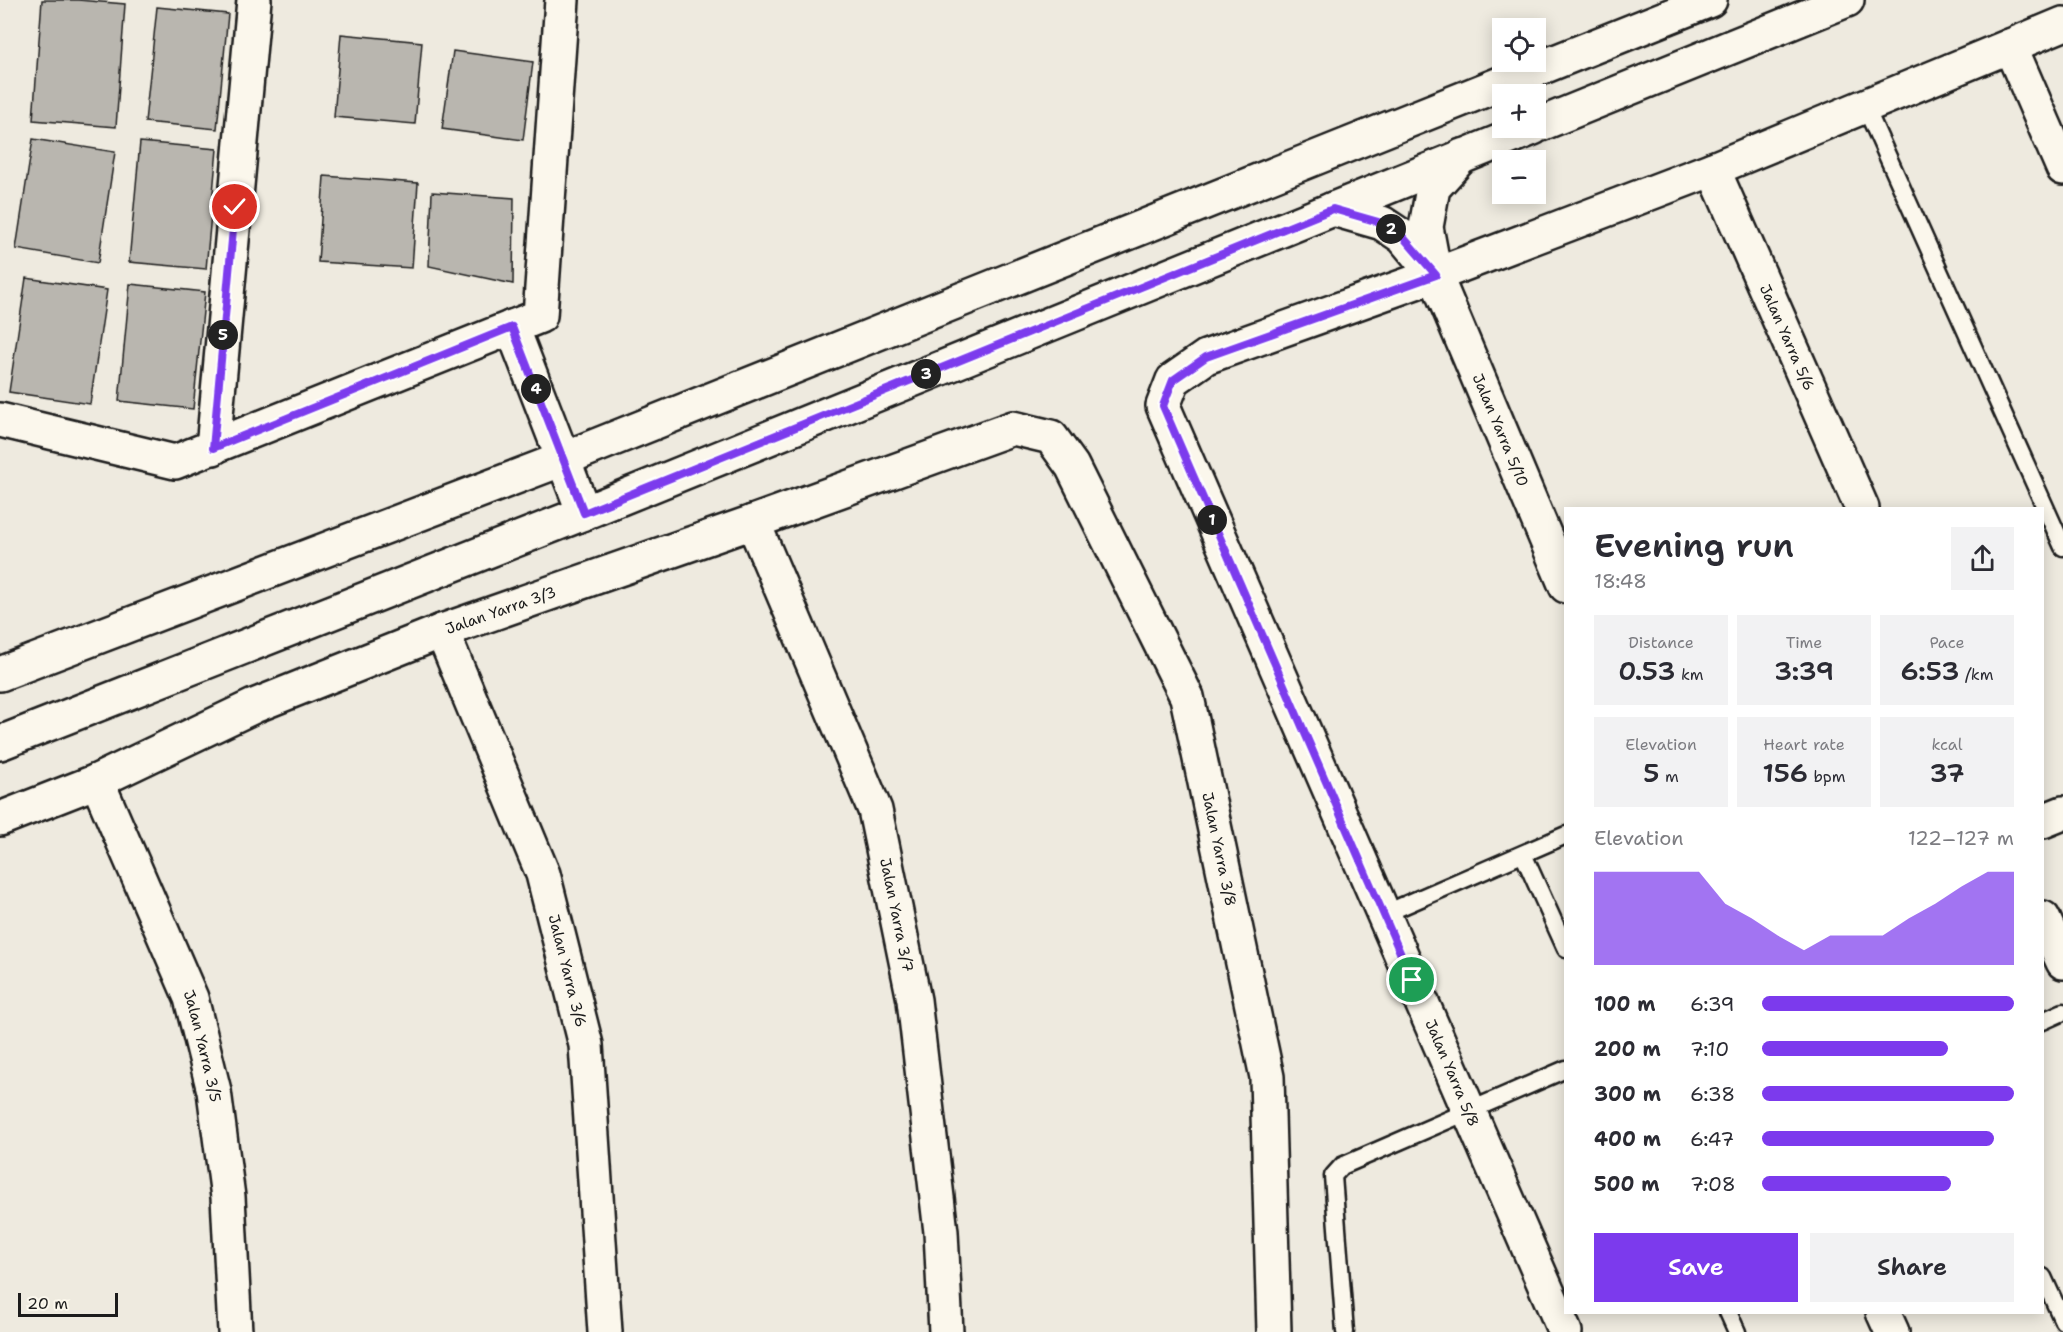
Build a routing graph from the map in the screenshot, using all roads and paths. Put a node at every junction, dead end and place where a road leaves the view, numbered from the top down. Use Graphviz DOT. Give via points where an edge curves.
graph roads {
  1 [pos="254,0"];
  2 [pos="561,0"];
  3 [pos="1710,0"];
  4 [pos="1847,0"];
  5 [pos="2063,24"];
  6 [pos="2010,46"];
  7 [pos="1866,106"];
  8 [pos="1546,122"];
  9 [pos="1507,138"];
  10 [pos="1462,156"];
  11 [pos="2063,168"];
  12 [pos="1713,169"];
  13 [pos="1333,209"];
  14 [pos="1436,275"];
  15 [pos="512,327"];
  16 [pos="0,420"];
  17 [pos="1013,428"];
  18 [pos="213,448"];
  19 [pos="563,459"];
  20 [pos="1862,507"];
  21 [pos="584,513"];
  22 [pos="753,522"];
  23 [pos="2063,547"];
  24 [pos="1564,581"];
  25 [pos="442,631"];
  26 [pos="0,674"];
  27 [pos="0,743"];
  28 [pos="97,781"];
  29 [pos="2063,813"];
  30 [pos="0,819"];
  31 [pos="2044,821"];
  32 [pos="1564,836"];
  33 [pos="1523,854"];
  34 [pos="1384,914"];
  35 [pos="2044,920"];
  36 [pos="1564,945"];
  37 [pos="2063,962"];
  38 [pos="2063,1012"];
  39 [pos="2044,1021"];
  40 [pos="1564,1070"];
  41 [pos="1469,1111"];
  42 [pos="2044,1279"];
  43 [pos="1729,1314"];
  44 [pos="1884,1314"];
  45 [pos="2063,1321"];
  46 [pos="235,1332"];
  47 [pos="605,1332"];
  48 [pos="946,1332"];
  49 [pos="1274,1332"];
  50 [pos="1345,1332"];
  51 [pos="1565,1332"];
  52 [pos="1737,1332"];
  53 [pos="1892,1332"];
  1 -- 18 [label="street"];
  2 -- 15 [label="street" via="540,316"];
  3 -- 19 [label="street"];
  4 -- 8 [label="street"];
  5 -- 6 [label="street, Jalan Yarra 5/8"];
  6 -- 7 [label="street, Jalan Yarra 5/8"];
  6 -- 11 [label="street"];
  7 -- 12 [label="street, Jalan Yarra 5/8"];
  7 -- 23 [label="lane"];
  9 -- 10 [label="street"];
  10 -- 13 [label="street"];
  10 -- 14 [label="street, Jalan Yarra 5/10" via="1433,188 1426,227"];
  12 -- 14 [label="street, Jalan Yarra 5/8"];
  12 -- 20 [label="street, Jalan Yarra 5/6"];
  13 -- 14 [label="street, Jalan Yarra 5/10" via="1382,223 1403,237"];
  13 -- 21 [label="street"];
  14 -- 24 [label="street, Jalan Yarra 5/10"];
  14 -- 34 [label="street, Jalan Yarra 5/8" via="1206,357 1173,380 1163,406"];
  15 -- 18 [label="street"];
  15 -- 19 [label="street"];
  16 -- 18 [label="street" via="175,462"];
  17 -- 22 [label="street, Jalan Yarra 3/3"];
  17 -- 49 [label="street, Jalan Yarra 3/8" via="1051,437 1072,466 1187,697 1267,1077"];
  19 -- 21 [label="street"];
  19 -- 26 [label="street"];
  21 -- 27 [label="street"];
  22 -- 25 [label="street, Jalan Yarra 3/3"];
  22 -- 48 [label="street, Jalan Yarra 3/7" via="875,810 914,1000 942,1232"];
  25 -- 28 [label="street, Jalan Yarra 3/3" via="254,706"];
  25 -- 47 [label="street, Jalan Yarra 3/6" via="543,874 585,1045"];
  28 -- 30 [label="street, Jalan Yarra 3/3"];
  28 -- 46 [label="street, Jalan Yarra 3/5" via="191,998 214,1091 228,1197"];
  29 -- 31 [label="street"];
  32 -- 33 [label="lane"];
  33 -- 34 [label="lane"];
  33 -- 36 [label="lane"];
  34 -- 41 [label="street, Jalan Yarra 5/8"];
  35 -- 37 [label="street"];
  38 -- 39 [label="lane"];
  40 -- 41 [label="lane"];
  41 -- 50 [label="lane" via="1342,1166 1333,1176"];
  41 -- 51 [label="street, Jalan Yarra 5/8"];
  42 -- 45 [label="lane"];
  43 -- 52 [label="lane"];
  44 -- 53 [label="street"];
}
